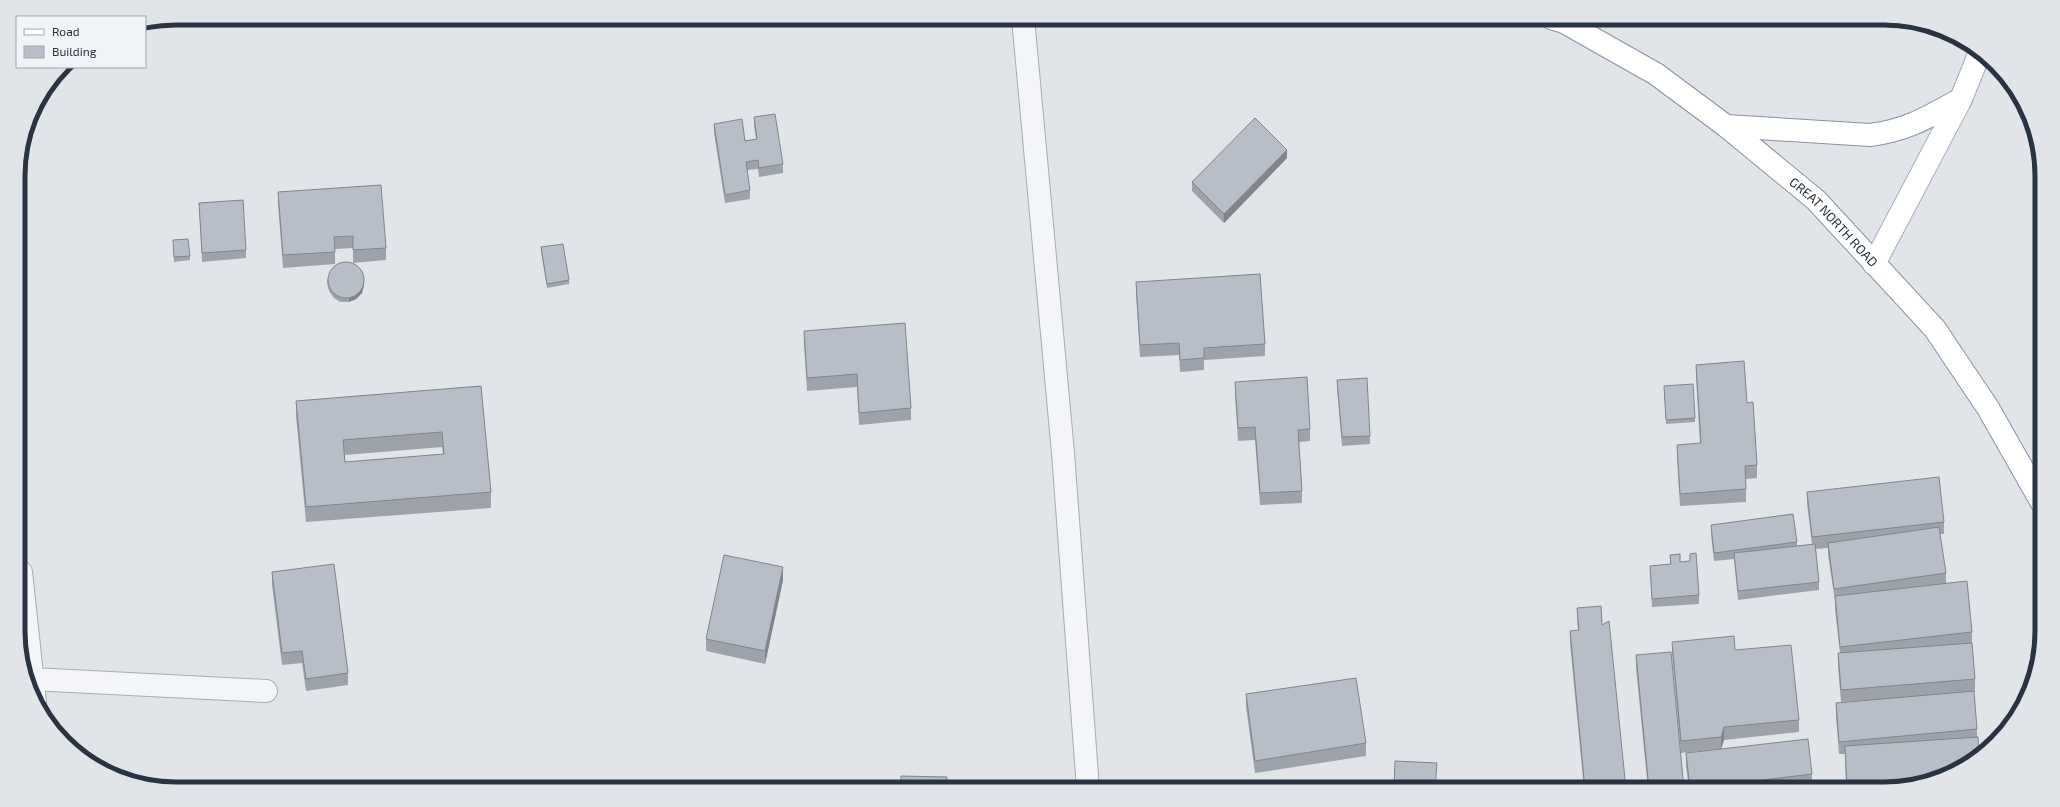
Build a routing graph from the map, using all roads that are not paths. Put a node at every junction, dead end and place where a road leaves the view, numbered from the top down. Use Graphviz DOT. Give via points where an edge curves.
graph roads {
  1 [pos="1024,25"];
  2 [pos="1569,25"];
  3 [pos="1978,58"];
  4 [pos="1960,99"];
  5 [pos="1726,126"];
  6 [pos="1874,264"];
  7 [pos="2035,491"];
  8 [pos="25,617"];
  9 [pos="31,674"];
  10 [pos="33,679"];
  11 [pos="266,691"];
  12 [pos="1087,782"];
  1 -- 12 [label="street" via="1063,453"];
  2 -- 5 [label="main road, GREAT NORTH ROAD" via="1656,74"];
  3 -- 4 [label="main road"];
  4 -- 5 [label="main road" via="1919,122 1894,132 1870,135"];
  4 -- 6 [label="main road"];
  5 -- 6 [label="main road, GREAT NORTH ROAD" via="1816,200"];
  6 -- 7 [label="main road, GREAT NORTH ROAD" via="1935,330 1988,408"];
  8 -- 9 [label="street"];
  10 -- 11 [label="street"];
}
